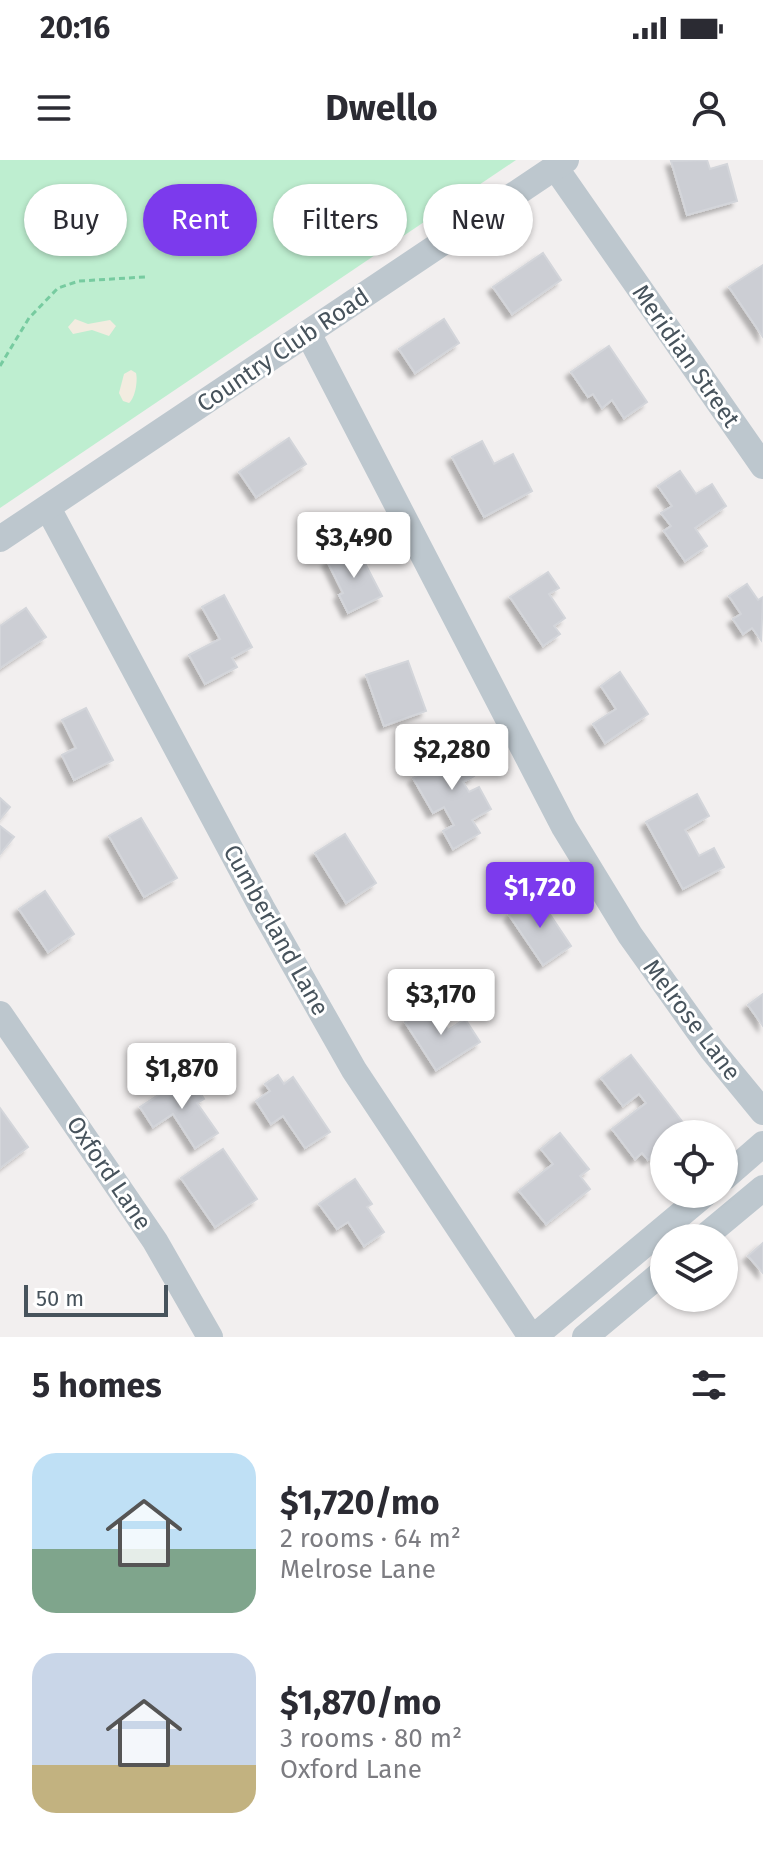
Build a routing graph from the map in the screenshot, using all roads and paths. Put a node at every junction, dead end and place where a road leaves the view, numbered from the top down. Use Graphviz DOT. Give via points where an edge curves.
graph roads {
  1 [pos="560,164"];
  2 [pos="145,277"];
  3 [pos="308,333"];
  4 [pos="0,366"];
  5 [pos="763,466"];
  6 [pos="48,508"];
  7 [pos="0,539"];
  8 [pos="0,1014"];
  9 [pos="763,1112"];
  10 [pos="763,1144"];
  11 [pos="738,1166"];
  12 [pos="763,1188"];
  13 [pos="688,1208"];
  14 [pos="720,1224"];
  15 [pos="650,1283"];
  16 [pos="210,1337"];
  17 [pos="532,1337"];
  18 [pos="585,1337"];
  1 -- 3 [label="street, Country Club Road"];
  1 -- 5 [label="street, Meridian Street"];
  2 -- 4 [label="path" via="79,281 58,288 29,318"];
  3 -- 6 [label="street, Country Club Road"];
  3 -- 9 [label="street, Melrose Lane" via="564,827 630,935"];
  6 -- 7 [label="street, Country Club Road"];
  6 -- 17 [label="street, Cumberland Lane" via="354,1070"];
  8 -- 16 [label="street, Oxford Lane" via="155,1241"];
  10 -- 11 [label="street"];
  12 -- 14 [label="street"];
  13 -- 17 [label="street"];
  15 -- 18 [label="street"];
}
